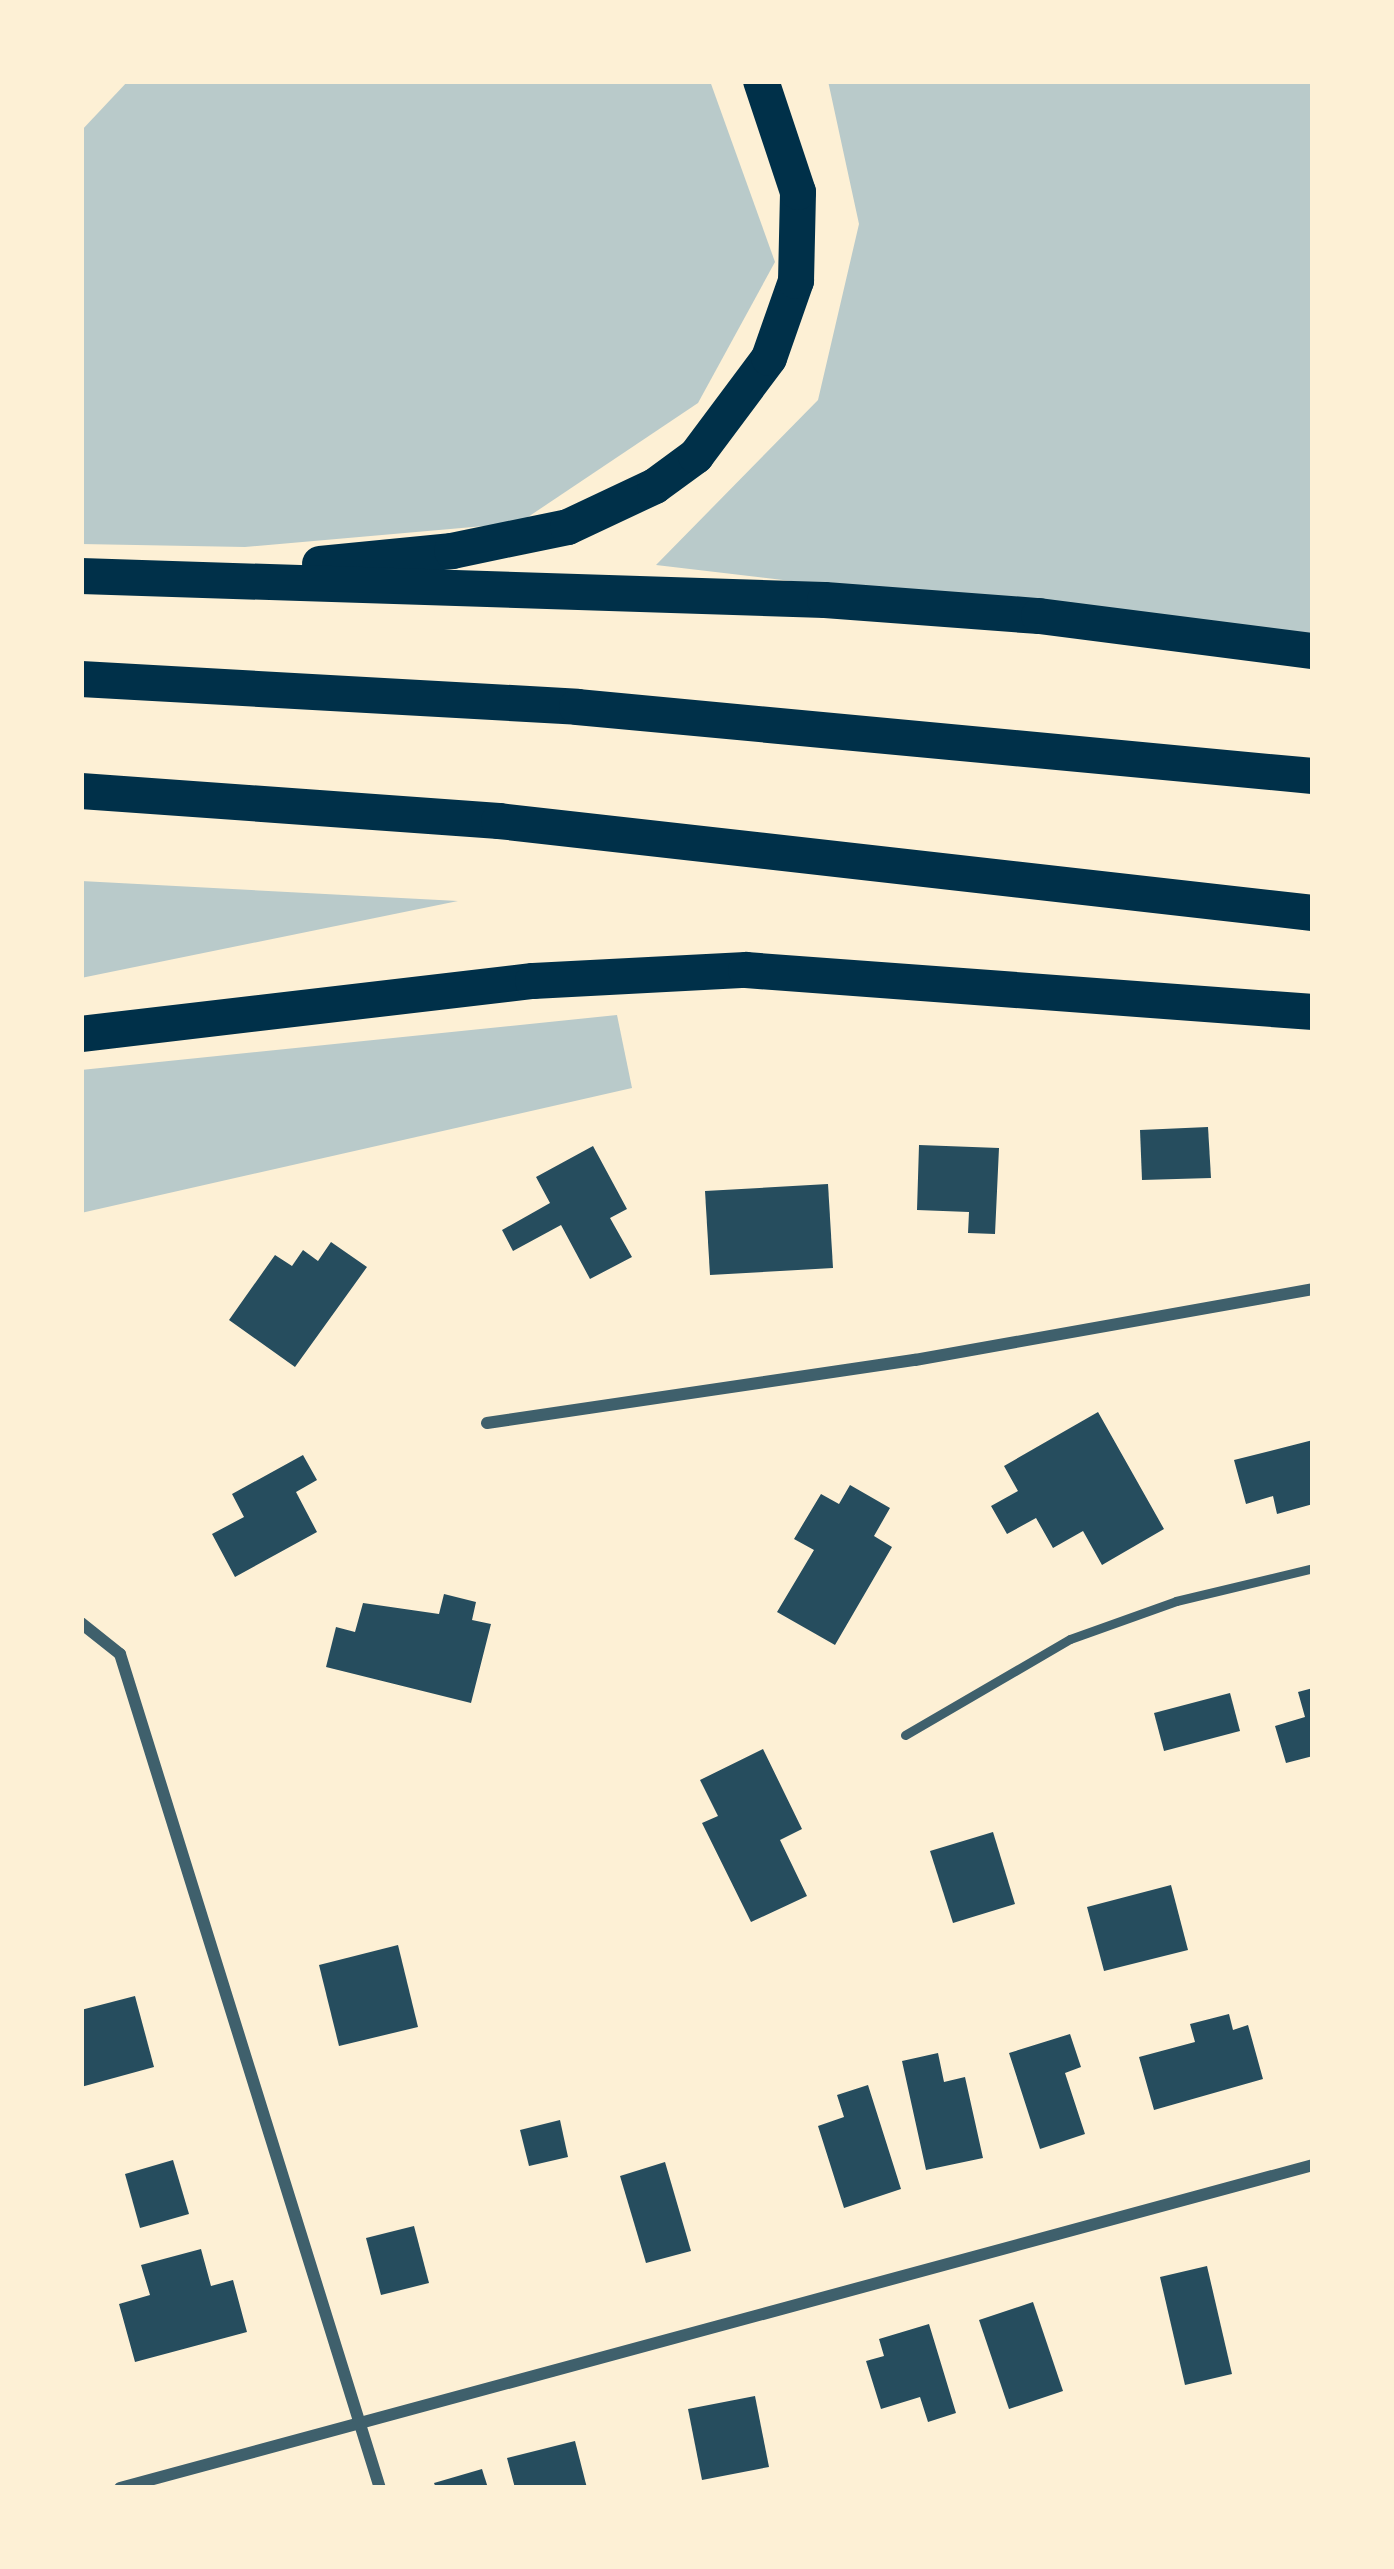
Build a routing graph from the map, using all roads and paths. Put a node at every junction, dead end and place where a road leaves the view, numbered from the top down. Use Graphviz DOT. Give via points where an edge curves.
graph roads {
  1 [pos="761,81"];
  2 [pos="81,576"];
  3 [pos="179,578"];
  4 [pos="1313,651"];
  5 [pos="81,679"];
  6 [pos="1313,776"];
  7 [pos="81,790"];
  8 [pos="1313,914"];
  9 [pos="1313,1012"];
  10 [pos="81,1034"];
  11 [pos="1313,1289"];
  12 [pos="488,1423"];
  13 [pos="1313,1568"];
  14 [pos="81,1623"];
  15 [pos="904,1735"];
  16 [pos="1313,2165"];
  17 [pos="361,2418"];
  18 [pos="120,2488"];
  19 [pos="380,2488"];
  1 -- 3 [label="highway" via="798,192 796,281 769,358 696,456 612,508 515,541"];
  2 -- 3 [label="highway"];
  3 -- 4 [label="highway" via="825,600 1039,616"];
  5 -- 6 [label="highway" via="577,707"];
  7 -- 8 [label="highway" via="500,821"];
  9 -- 10 [label="highway" via="746,970 533,982"];
  11 -- 12 [label="street"];
  13 -- 15 [label="lane" via="1177,1601 1070,1639"];
  14 -- 17 [label="street" via="120,1654"];
  16 -- 17 [label="street"];
  17 -- 18 [label="street"];
  17 -- 19 [label="street"];
}
